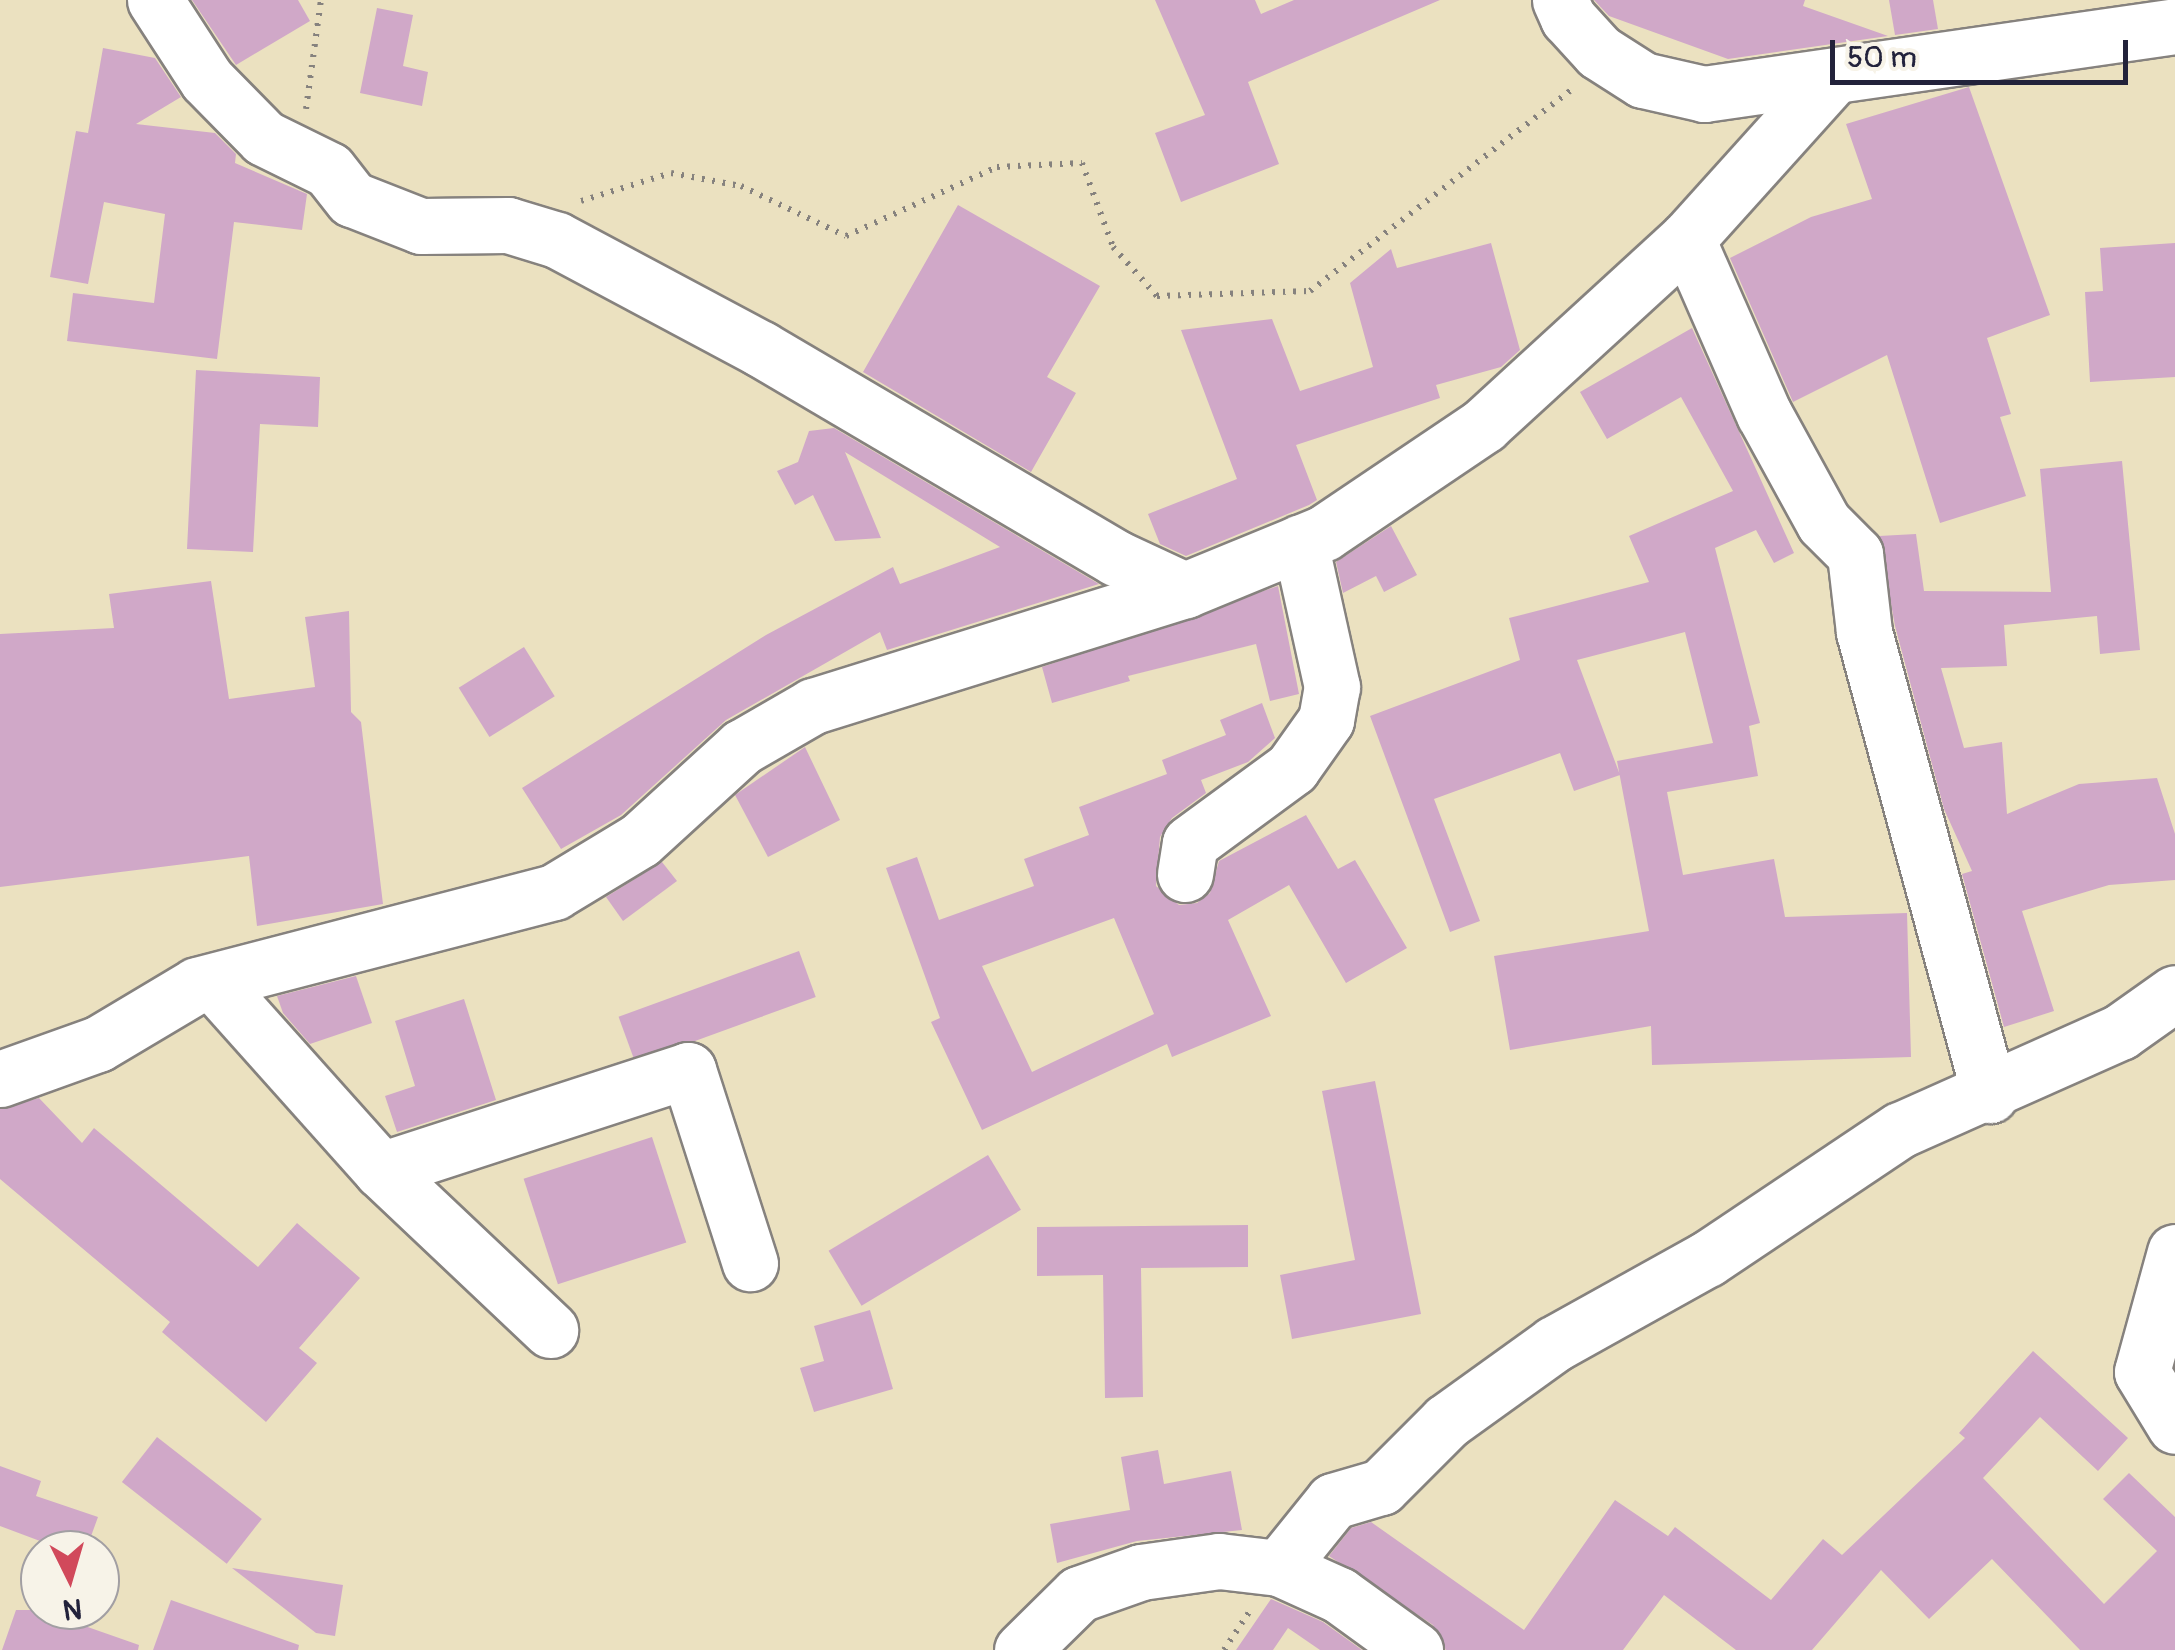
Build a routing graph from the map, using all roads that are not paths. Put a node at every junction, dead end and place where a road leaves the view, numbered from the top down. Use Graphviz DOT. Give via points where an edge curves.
graph roads {
  1 [pos="154,0"];
  2 [pos="1575,21"];
  3 [pos="2175,26"];
  4 [pos="1834,76"];
  5 [pos="1687,239"];
  6 [pos="1300,542"];
  7 [pos="1185,590"];
  8 [pos="1185,874"];
  9 [pos="213,982"];
  10 [pos="2175,993"];
  11 [pos="0,1079"];
  12 [pos="1990,1095"];
  13 [pos="381,1170"];
  14 [pos="2175,1252"];
  15 [pos="750,1263"];
  16 [pos="550,1330"];
  17 [pos="2175,1426"];
  18 [pos="1279,1568"];
  19 [pos="1022,1650"];
  20 [pos="1416,1650"];
  1 -- 7 [label="street" via="207,80 264,138 330,170 352,199 421,226 508,225 556,240 761,349 1116,558"];
  2 -- 4 [label="street" via="1643,80 1704,94"];
  3 -- 4 [label="street"];
  4 -- 5 [label="street"];
  5 -- 6 [label="street" via="1484,424 1324,533"];
  5 -- 12 [label="street" via="1773,430 1824,523 1855,554 1864,632"];
  6 -- 7 [label="street"];
  6 -- 8 [label="street" via="1332,687 1326,720 1292,768 1190,843"];
  7 -- 9 [label="street" via="812,706 742,747 640,840 554,892"];
  9 -- 11 [label="street" via="98,1044"];
  9 -- 13 [label="street"];
  10 -- 12 [label="street" via="2120,1032"];
  12 -- 18 [label="street" via="1900,1130 1708,1259 1554,1344 1448,1421 1381,1487 1333,1501"];
  13 -- 15 [label="street" via="688,1070"];
  13 -- 16 [label="street"];
  14 -- 17 [label="street" via="2142,1372"];
  18 -- 19 [label="street" via="1219,1561 1141,1572 1079,1594"];
  18 -- 20 [label="street" via="1340,1595"];
}
